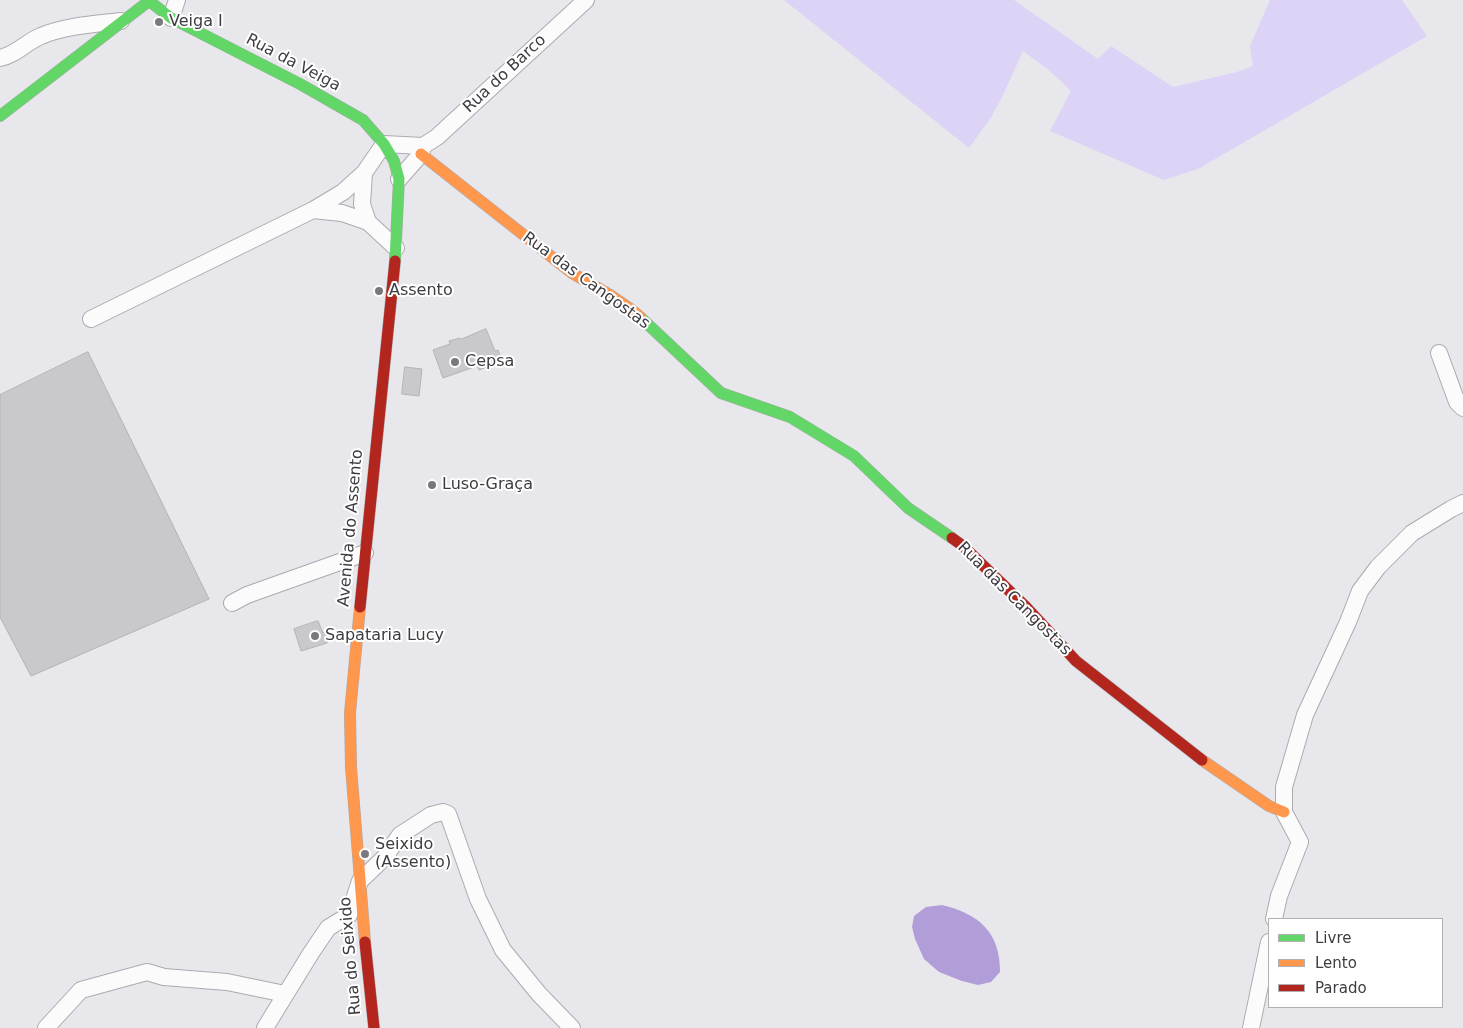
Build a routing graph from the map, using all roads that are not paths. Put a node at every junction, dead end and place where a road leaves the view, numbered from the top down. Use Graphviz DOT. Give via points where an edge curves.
graph roads {
  1 [pos="148,0"];
  2 [pos="177,0"];
  3 [pos="586,0"];
  4 [pos="171,18"];
  5 [pos="123,20"];
  6 [pos="0,58"];
  7 [pos="0,116"];
  8 [pos="384,144"];
  9 [pos="422,150"];
  10 [pos="364,174"];
  11 [pos="399,179"];
  12 [pos="313,210"];
  13 [pos="368,222"];
  14 [pos="396,248"];
  15 [pos="91,319"];
  16 [pos="1439,353"];
  17 [pos="1463,408"];
  18 [pos="1463,503"];
  19 [pos="365,553"];
  20 [pos="232,603"];
  21 [pos="1284,812"];
  22 [pos="360,881"];
  23 [pos="1274,918"];
  24 [pos="1268,947"];
  25 [pos="285,994"];
  26 [pos="46,1028"];
  27 [pos="265,1028"];
  28 [pos="374,1028"];
  29 [pos="572,1028"];
  30 [pos="1251,1028"];
  1 -- 4 [label="street, Rua da Veiga"];
  1 -- 5 [label="street"];
  2 -- 4 [label="street"];
  3 -- 9 [label="street, Rua do Barco"];
  4 -- 8 [label="street, Rua da Veiga" via="363,120"];
  5 -- 6 [label="street" via="42,35"];
  5 -- 7 [label="street"];
  8 -- 9 [label="street"];
  8 -- 10 [label="street"];
  8 -- 11 [label="street, Rua da Veiga"];
  9 -- 11 [label="street, Rua do Barco"];
  9 -- 21 [label="street, Rua das Cangostas" via="572,273 632,310 721,394 790,417 854,456 908,508 963,546 1076,661 1198,758"];
  10 -- 12 [label="street" via="343,192"];
  10 -- 13 [label="street" via="362,204"];
  11 -- 14 [label="street, Avenida do Assento"];
  12 -- 13 [label="street" via="342,213"];
  12 -- 15 [label="street"];
  13 -- 14 [label="street"];
  14 -- 19 [label="street, Avenida do Assento"];
  16 -- 17 [label="street" via="1457,402"];
  18 -- 21 [label="street" via="1412,533 1360,591 1305,714 1284,787"];
  19 -- 20 [label="street"];
  19 -- 22 [label="street, Avenida do Assento" via="350,713"];
  21 -- 23 [label="street" via="1300,842 1279,896"];
  22 -- 25 [label="street" via="349,915 328,928"];
  22 -- 28 [label="street, Rua do Seixido"];
  22 -- 29 [label="street" via="385,857 400,835 431,815 448,814 478,899 504,950 539,994"];
  24 -- 30 [label="street"];
  25 -- 26 [label="street" via="227,982 164,977 147,972 81,990"];
  25 -- 27 [label="street"];
}
